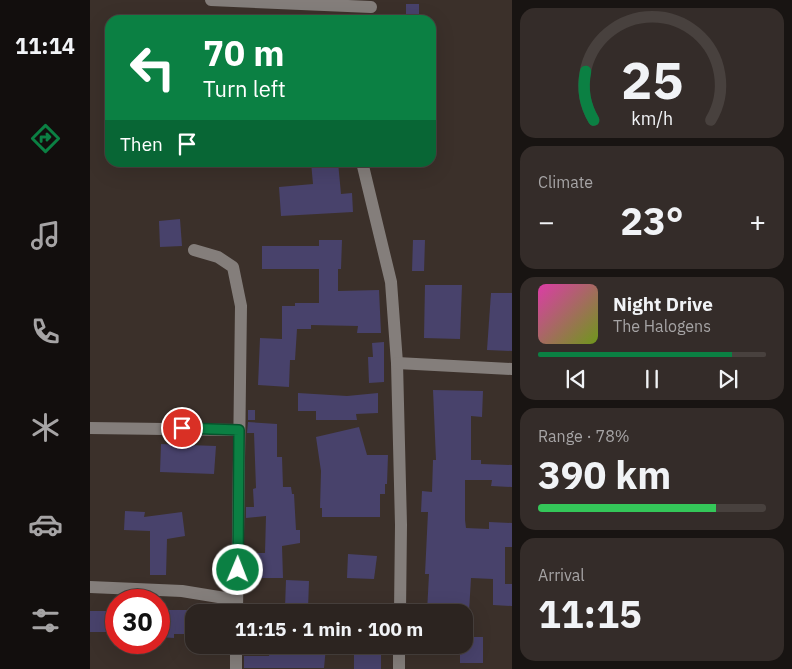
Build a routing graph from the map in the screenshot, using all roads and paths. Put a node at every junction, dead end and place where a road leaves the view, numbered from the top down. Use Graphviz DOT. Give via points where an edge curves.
graph roads {
  1 [pos="211,0"];
  2 [pos="371,9"];
  3 [pos="363,167"];
  4 [pos="194,250"];
  5 [pos="397,363"];
  6 [pos="512,369"];
  7 [pos="90,428"];
  8 [pos="239,430"];
  9 [pos="90,588"];
  10 [pos="230,604"];
  11 [pos="237,604"];
  12 [pos="400,604"];
  13 [pos="236,654"];
  14 [pos="399,654"];
  15 [pos="236,669"];
  16 [pos="399,669"];
  1 -- 2 [label="street"];
  3 -- 5 [label="street" via="392,282"];
  4 -- 8 [label="street" via="218,257 233,267 237,282 241,306"];
  5 -- 6 [label="street"];
  5 -- 12 [label="street"];
  7 -- 8 [label="street"];
  8 -- 11 [label="street"];
  9 -- 10 [label="street" via="182,591"];
  13 -- 15 [label="street"];
  14 -- 16 [label="street"];
}
